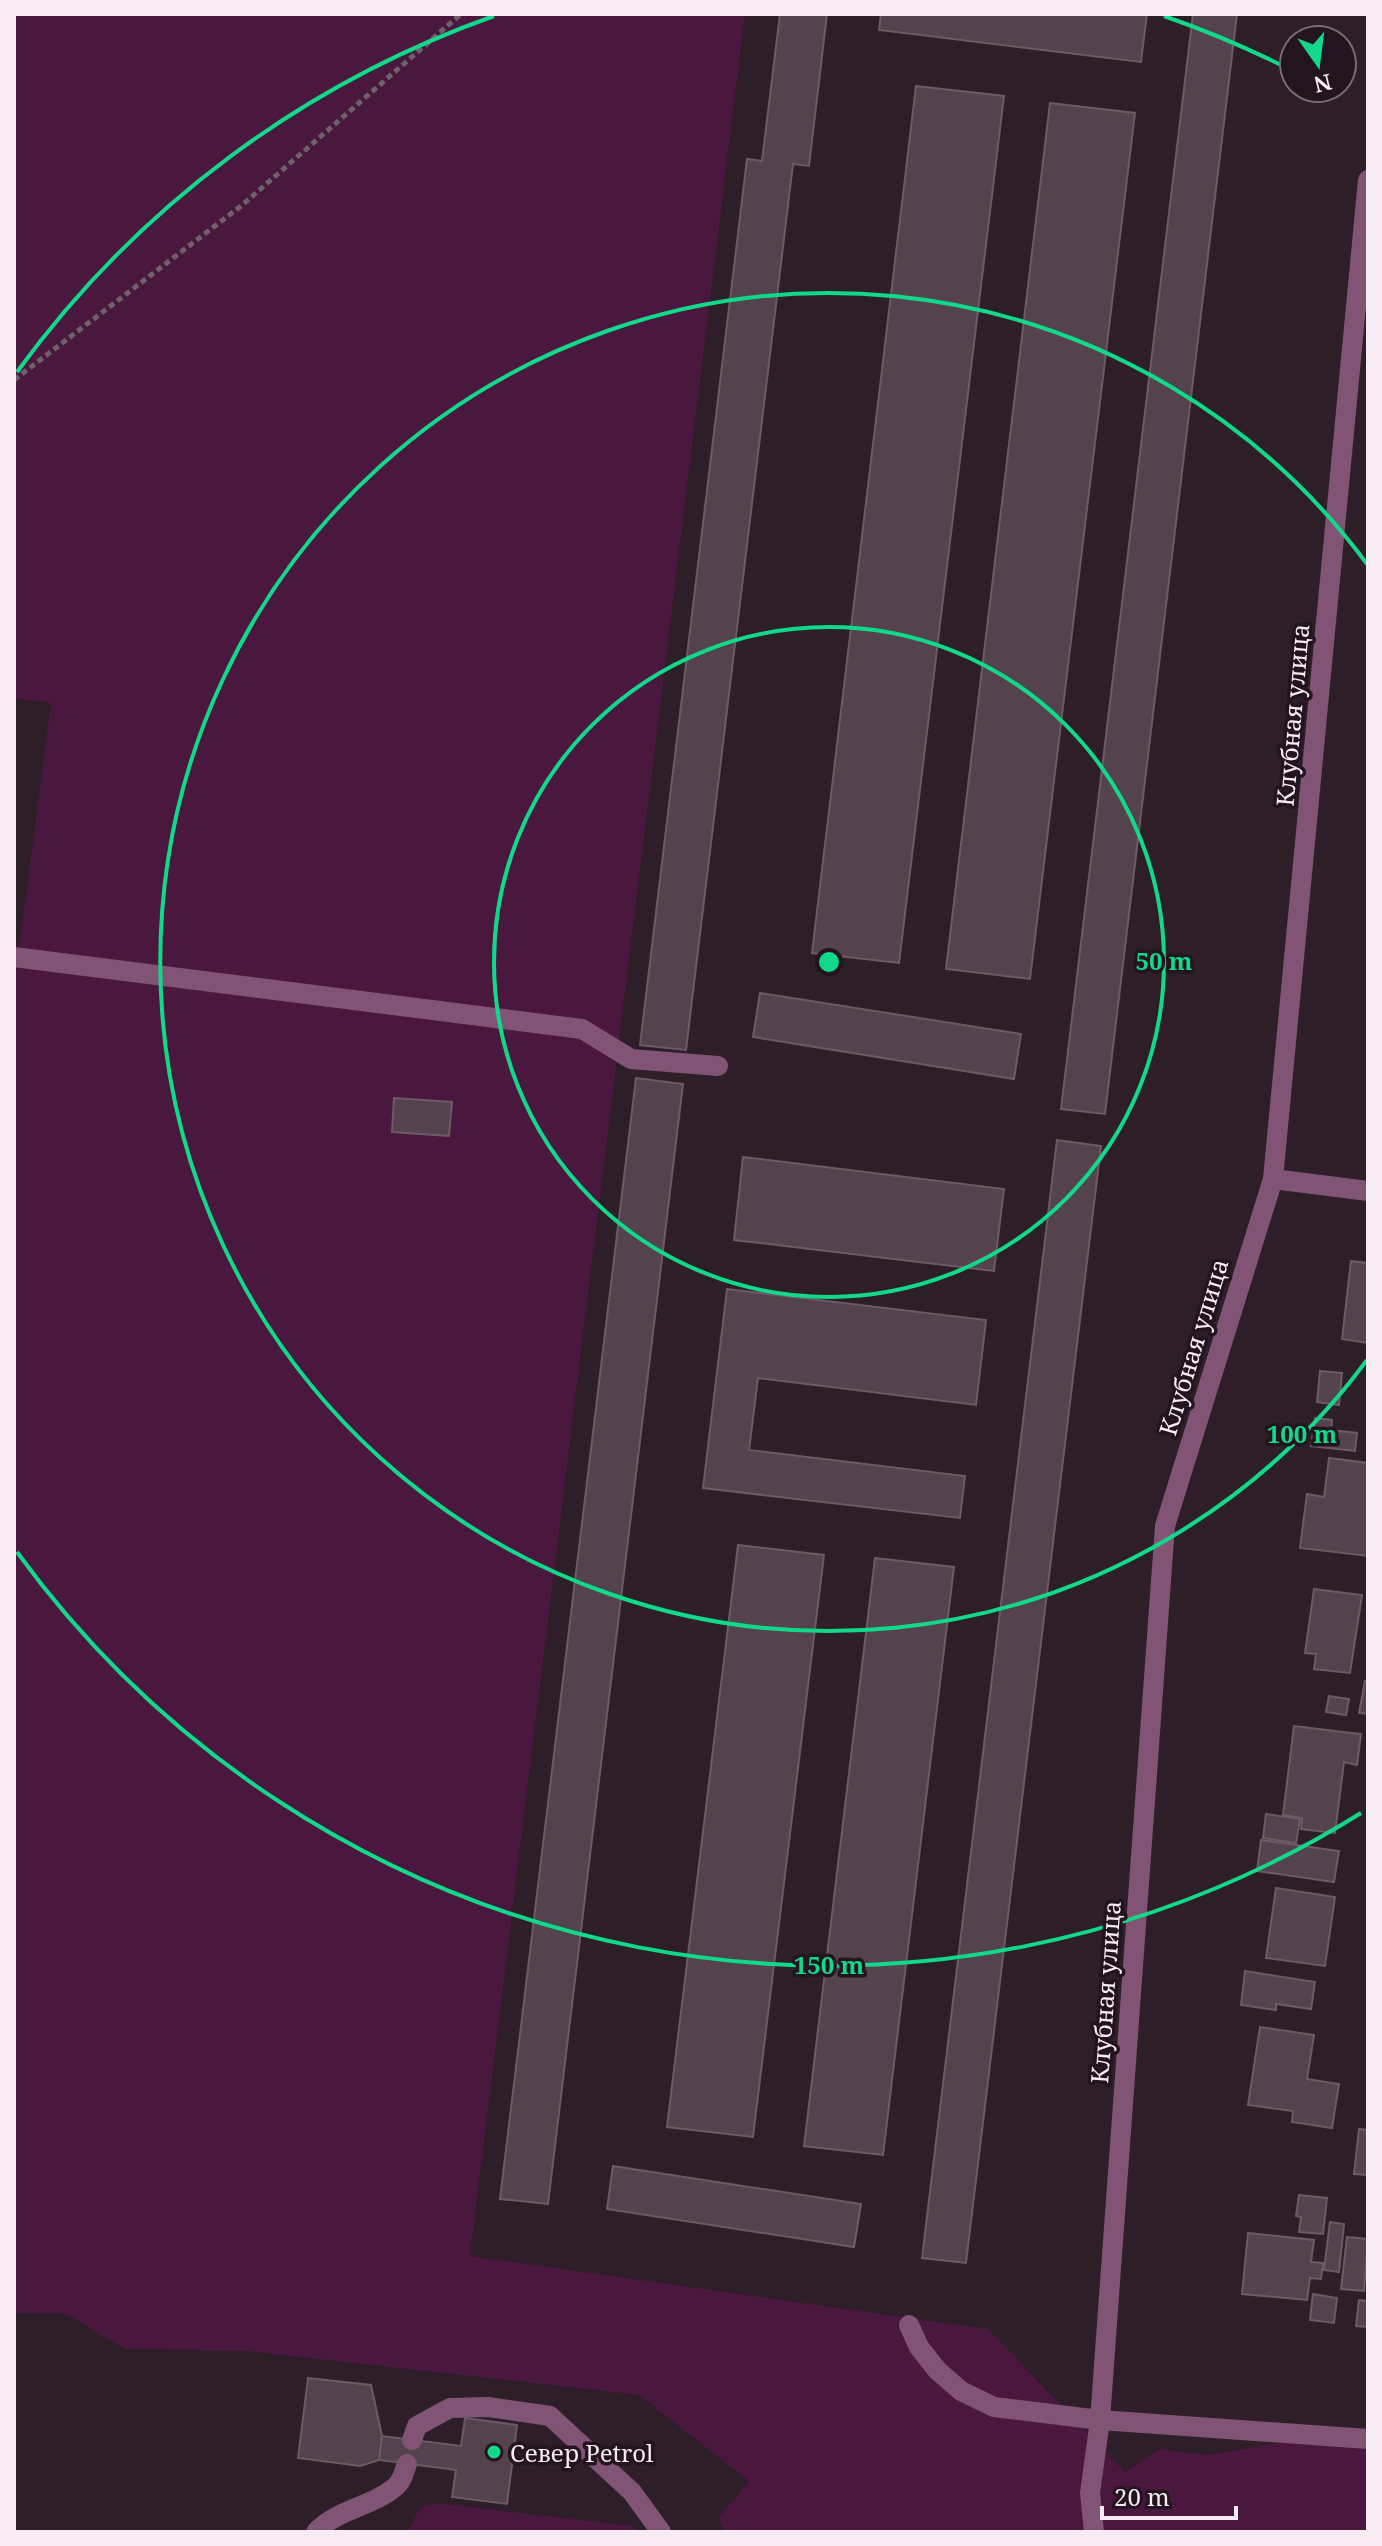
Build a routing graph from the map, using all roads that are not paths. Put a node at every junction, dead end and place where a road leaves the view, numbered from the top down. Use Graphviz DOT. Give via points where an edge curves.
graph roads {
  1 [pos="1368,180"];
  2 [pos="14,957"];
  3 [pos="718,1066"];
  4 [pos="1273,1179"];
  5 [pos="1368,1191"];
  6 [pos="909,2325"];
  7 [pos="1100,2420"];
  8 [pos="1368,2439"];
  9 [pos="412,2440"];
  10 [pos="407,2464"];
  11 [pos="316,2532"];
  12 [pos="661,2532"];
  13 [pos="1094,2532"];
  1 -- 4 [label="street, Клубная улица"];
  2 -- 3 [label="street" via="582,1029 631,1059"];
  4 -- 5 [label="street"];
  4 -- 7 [label="street, Клубная улица" via="1165,1526"];
  6 -- 7 [label="street" via="937,2370 961,2391 994,2407"];
  7 -- 8 [label="street"];
  7 -- 13 [label="street, Клубная улица" via="1090,2493"];
  9 -- 12 [label="street" via="417,2426 450,2408 488,2407 550,2416 632,2492"];
  10 -- 11 [label="street" via="396,2487"];
}
